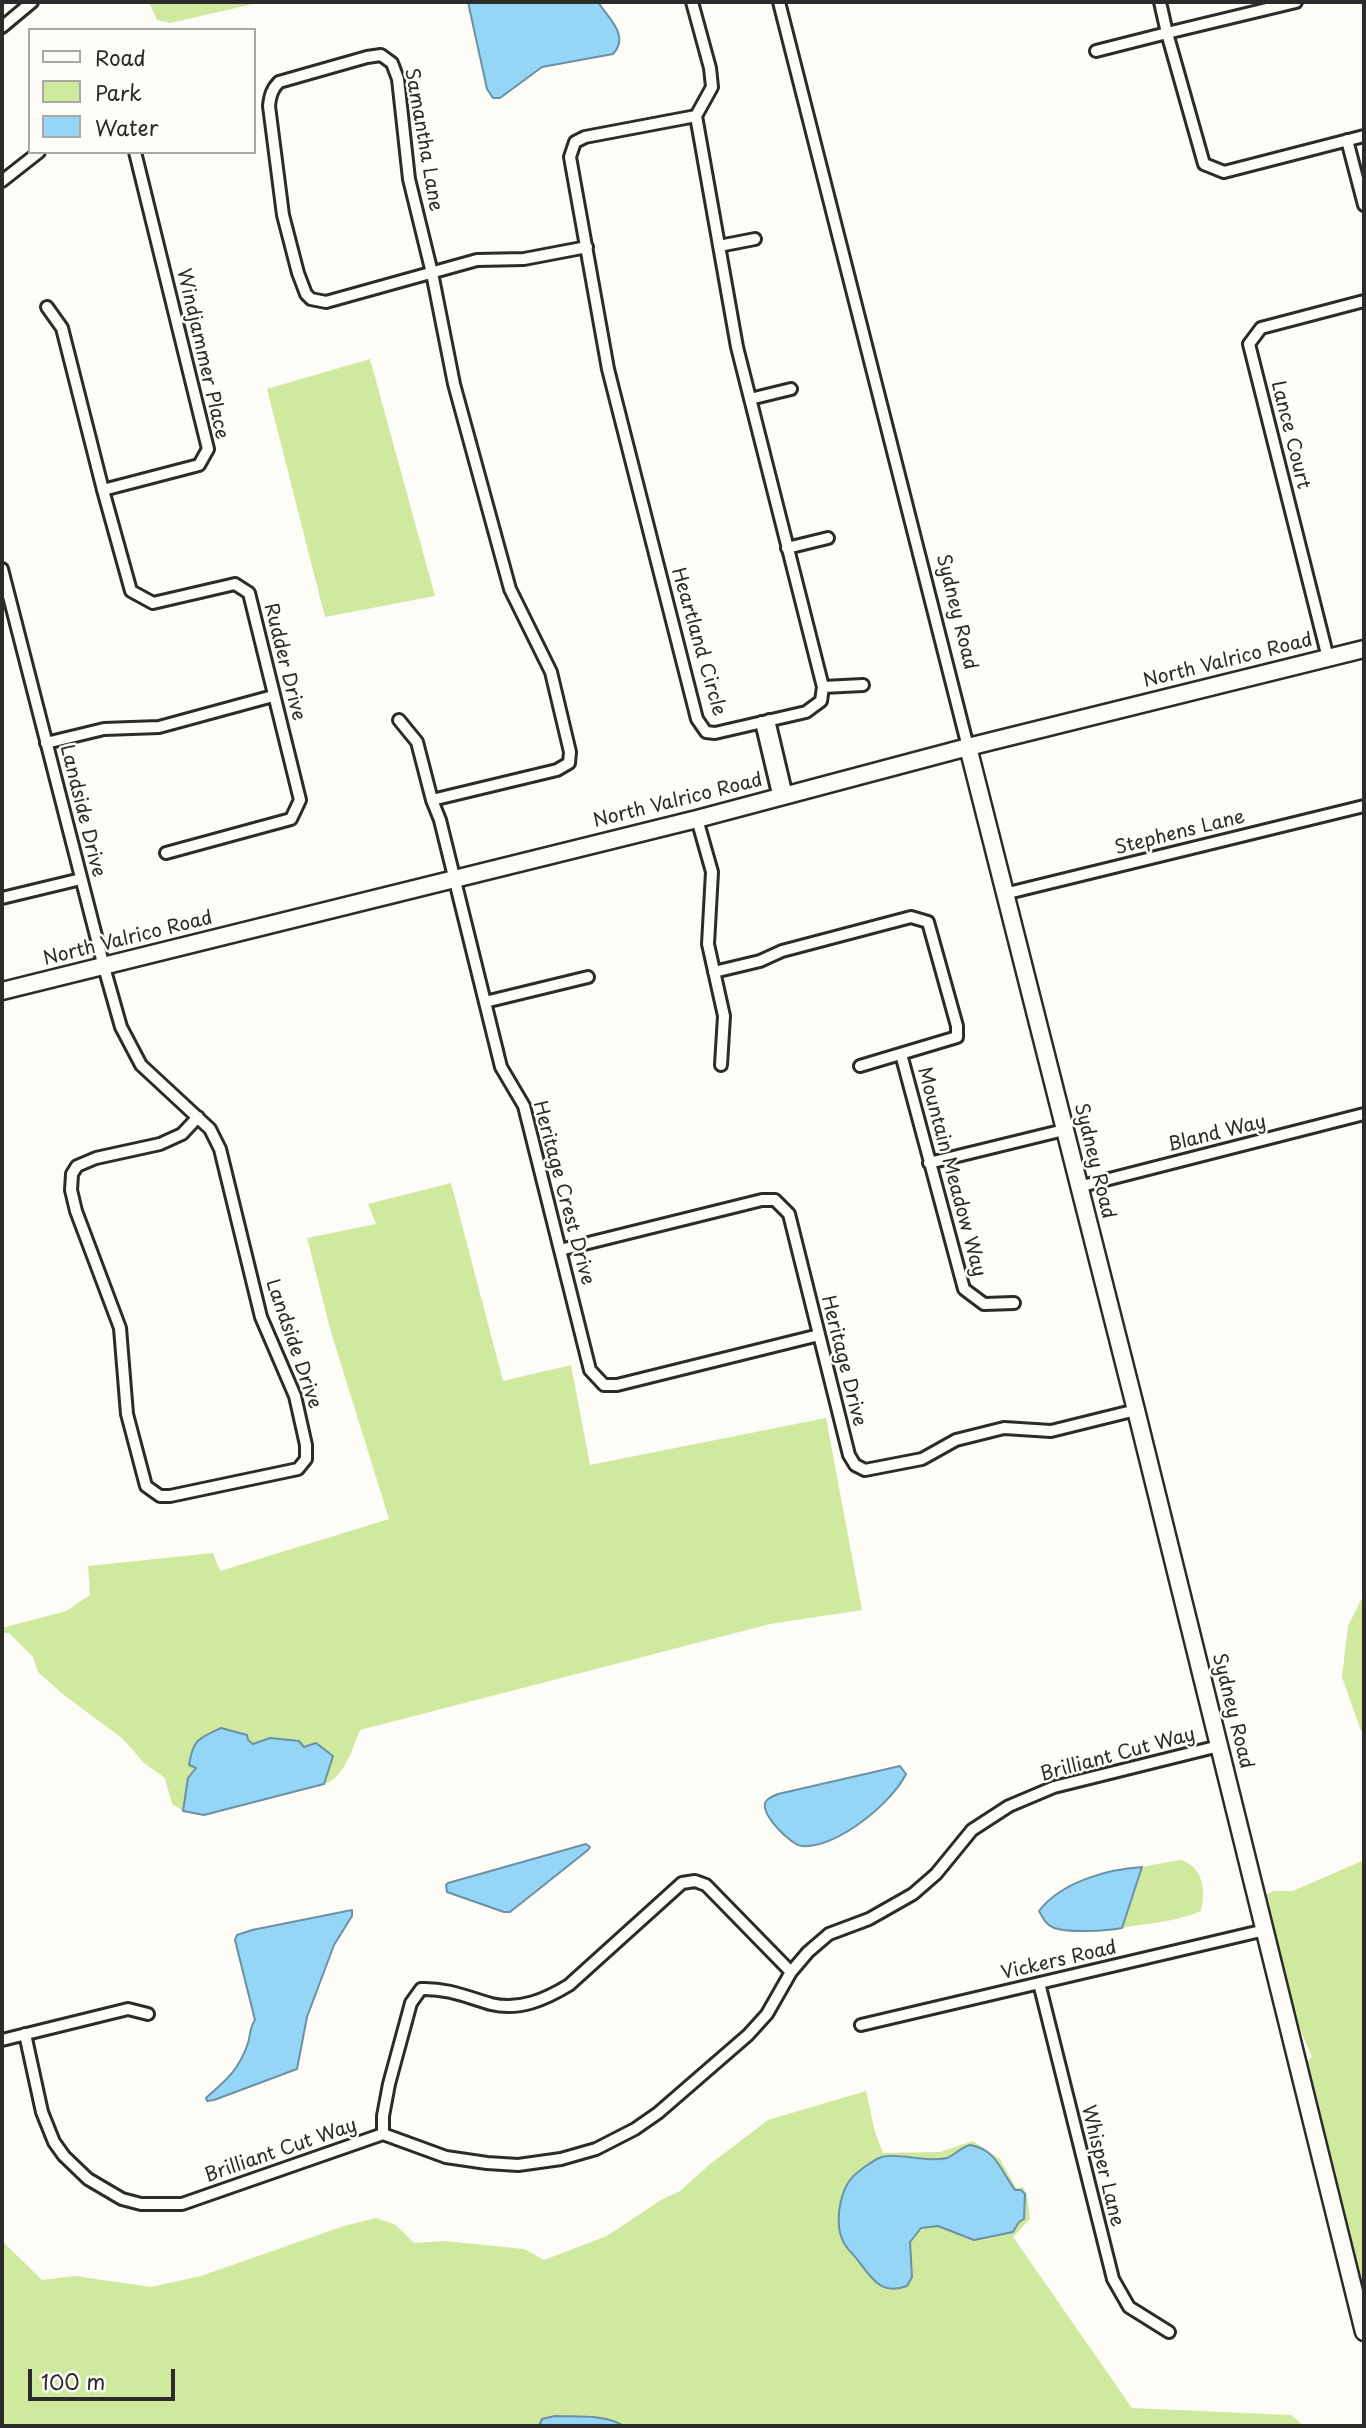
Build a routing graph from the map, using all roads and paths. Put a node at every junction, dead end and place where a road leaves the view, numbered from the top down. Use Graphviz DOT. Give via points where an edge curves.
graph roads {
  1 [pos="32,2"];
  2 [pos="692,2"];
  3 [pos="779,2"];
  4 [pos="1160,2"];
  5 [pos="1296,2"];
  6 [pos="2,27"];
  7 [pos="1167,33"];
  8 [pos="1096,51"];
  9 [pos="696,116"];
  10 [pos="1364,136"];
  11 [pos="1347,140"];
  12 [pos="36,154"];
  13 [pos="135,154"];
  14 [pos="3,178"];
  15 [pos="1364,205"];
  16 [pos="755,239"];
  17 [pos="719,246"];
  18 [pos="587,247"];
  19 [pos="432,273"];
  20 [pos="1364,301"];
  21 [pos="47,307"];
  22 [pos="791,389"];
  23 [pos="750,399"];
  24 [pos="103,490"];
  25 [pos="828,538"];
  26 [pos="787,548"];
  27 [pos="2,569"];
  28 [pos="1364,649"];
  29 [pos="1328,658"];
  30 [pos="863,685"];
  31 [pos="823,687"];
  32 [pos="273,696"];
  33 [pos="399,720"];
  34 [pos="765,721"];
  35 [pos="46,743"];
  36 [pos="968,747"];
  37 [pos="783,797"];
  38 [pos="432,800"];
  39 [pos="1364,806"];
  40 [pos="697,819"];
  41 [pos="166,853"];
  42 [pos="456,878"];
  43 [pos="81,879"];
  44 [pos="1004,894"];
  45 [pos="2,898"];
  46 [pos="104,967"];
  47 [pos="714,972"];
  48 [pos="588,977"];
  49 [pos="2,991"];
  50 [pos="485,1002"];
  51 [pos="901,1054"];
  52 [pos="721,1065"];
  53 [pos="860,1066"];
  54 [pos="1364,1114"];
  55 [pos="198,1117"];
  56 [pos="1064,1130"];
  57 [pos="929,1163"];
  58 [pos="1078,1187"];
  59 [pos="560,1250"];
  60 [pos="1014,1303"];
  61 [pos="819,1335"];
  62 [pos="1136,1410"];
  63 [pos="1219,1746"];
  64 [pos="1265,1930"];
  65 [pos="791,1972"];
  66 [pos="1039,1983"];
  67 [pos="148,2014"];
  68 [pos="861,2025"];
  69 [pos="25,2034"];
  70 [pos="2,2040"];
  71 [pos="383,2134"];
  72 [pos="1169,2332"];
  73 [pos="1364,2332"];
  1 -- 6 [label="street"];
  2 -- 9 [label="street" via="712,88"];
  3 -- 36 [label="street, Sydney Road"];
  4 -- 7 [label="street"];
  5 -- 7 [label="street"];
  7 -- 8 [label="street"];
  7 -- 11 [label="street" via="1203,164 1224,172"];
  9 -- 17 [label="street"];
  9 -- 18 [label="street, Heartland Circle" via="575,142 570,157"];
  10 -- 11 [label="street"];
  11 -- 15 [label="street"];
  12 -- 14 [label="street"];
  13 -- 24 [label="street, Windjammer Place" via="208,449 199,466"];
  16 -- 17 [label="street"];
  17 -- 23 [label="street"];
  18 -- 19 [label="street, Samantha Lane" via="524,259 477,260"];
  18 -- 34 [label="street, Heartland Circle" via="608,369 697,719 706,733"];
  19 -- 19 [label="street, Samantha Lane" via="409,180 398,79 392,63 381,55 367,57 279,82 269,106 279,186 290,247 306,294 326,302"];
  19 -- 38 [label="street, Samantha Lane" via="454,384 510,589 551,673 570,752 569,763 557,770"];
  20 -- 29 [label="street, Lance Court" via="1261,328 1249,344"];
  21 -- 24 [label="street, Rudder Drive" via="62,328"];
  22 -- 23 [label="street"];
  23 -- 26 [label="street"];
  24 -- 32 [label="street, Rudder Drive" via="131,591 153,603 235,584 249,593"];
  25 -- 26 [label="street"];
  26 -- 31 [label="street"];
  27 -- 35 [label="street, Landside Drive"];
  28 -- 29 [label="street, North Valrico Road"];
  29 -- 36 [label="street, North Valrico Road"];
  30 -- 31 [label="street"];
  31 -- 34 [label="street, Heartland Circle" via="821,701 806,712"];
  32 -- 35 [label="street" via="159,727 104,729"];
  32 -- 41 [label="street, Rudder Drive" via="300,800 292,819"];
  33 -- 38 [label="street, Heritage Crest Drive" via="417,742"];
  34 -- 37 [label="street"];
  35 -- 43 [label="street, Landside Drive"];
  36 -- 37 [label="street, North Valrico Road"];
  36 -- 44 [label="street, Sydney Road"];
  37 -- 40 [label="street, North Valrico Road"];
  38 -- 42 [label="street, Heritage Crest Drive"];
  39 -- 44 [label="street, Stephens Lane"];
  40 -- 42 [label="street, North Valrico Road"];
  40 -- 47 [label="street" via="712,872 708,944"];
  42 -- 46 [label="street, North Valrico Road"];
  42 -- 50 [label="street, Heritage Crest Drive"];
  43 -- 45 [label="street"];
  43 -- 46 [label="street, Landside Drive"];
  44 -- 56 [label="street, Sydney Road"];
  46 -- 49 [label="street, North Valrico Road"];
  46 -- 55 [label="street, Landside Drive" via="121,1027 141,1065"];
  47 -- 51 [label="street" via="911,917 928,922 957,1037"];
  47 -- 52 [label="street" via="724,1016"];
  48 -- 50 [label="street"];
  50 -- 59 [label="street, Heritage Crest Drive" via="501,1067 524,1106"];
  51 -- 53 [label="street"];
  51 -- 57 [label="street, Mountain Meadow Way"];
  54 -- 58 [label="street, Bland Way"];
  55 -- 55 [label="street, Landside Drive" via="220,1149 261,1317 295,1396 306,1459 298,1469 160,1496 146,1486 127,1414 120,1328 76,1211 72,1174 77,1166 96,1158 160,1144 182,1134"];
  56 -- 57 [label="street"];
  56 -- 58 [label="street, Sydney Road"];
  57 -- 60 [label="street, Mountain Meadow Way" via="964,1289 984,1304"];
  58 -- 62 [label="street, Sydney Road"];
  59 -- 61 [label="street, Heritage Crest Drive" via="590,1370 604,1385"];
  59 -- 61 [label="street, Heritage Drive" via="762,1199 775,1200 789,1214"];
  61 -- 62 [label="street, Heritage Drive" via="849,1455 865,1470 922,1459 956,1440 1004,1428 1051,1431"];
  62 -- 63 [label="street, Sydney Road"];
  63 -- 64 [label="street, Sydney Road"];
  63 -- 65 [label="street, Brilliant Cut Way" via="1054,1787 1009,1806 972,1830 913,1894 869,1919 829,1934"];
  64 -- 66 [label="street, Vickers Road"];
  64 -- 73 [label="street, Sydney Road"];
  65 -- 71 [label="street, Brilliant Cut Way" via="767,2014 748,2035 658,2113 596,2148 561,2160 518,2165 446,2157"];
  65 -- 71 [label="street" via="706,1885 682,1883 548,1998 525,2005 494,2005 438,1989 421,1989 411,2003 389,2084"];
  66 -- 68 [label="street, Vickers Road"];
  66 -- 72 [label="street, Whisper Lane" via="1113,2279 1129,2307"];
  67 -- 69 [label="street" via="128,2009"];
  69 -- 70 [label="street"];
  69 -- 71 [label="street, Brilliant Cut Way" via="42,2112 54,2142 88,2179 122,2199 159,2206 182,2204"];
}
